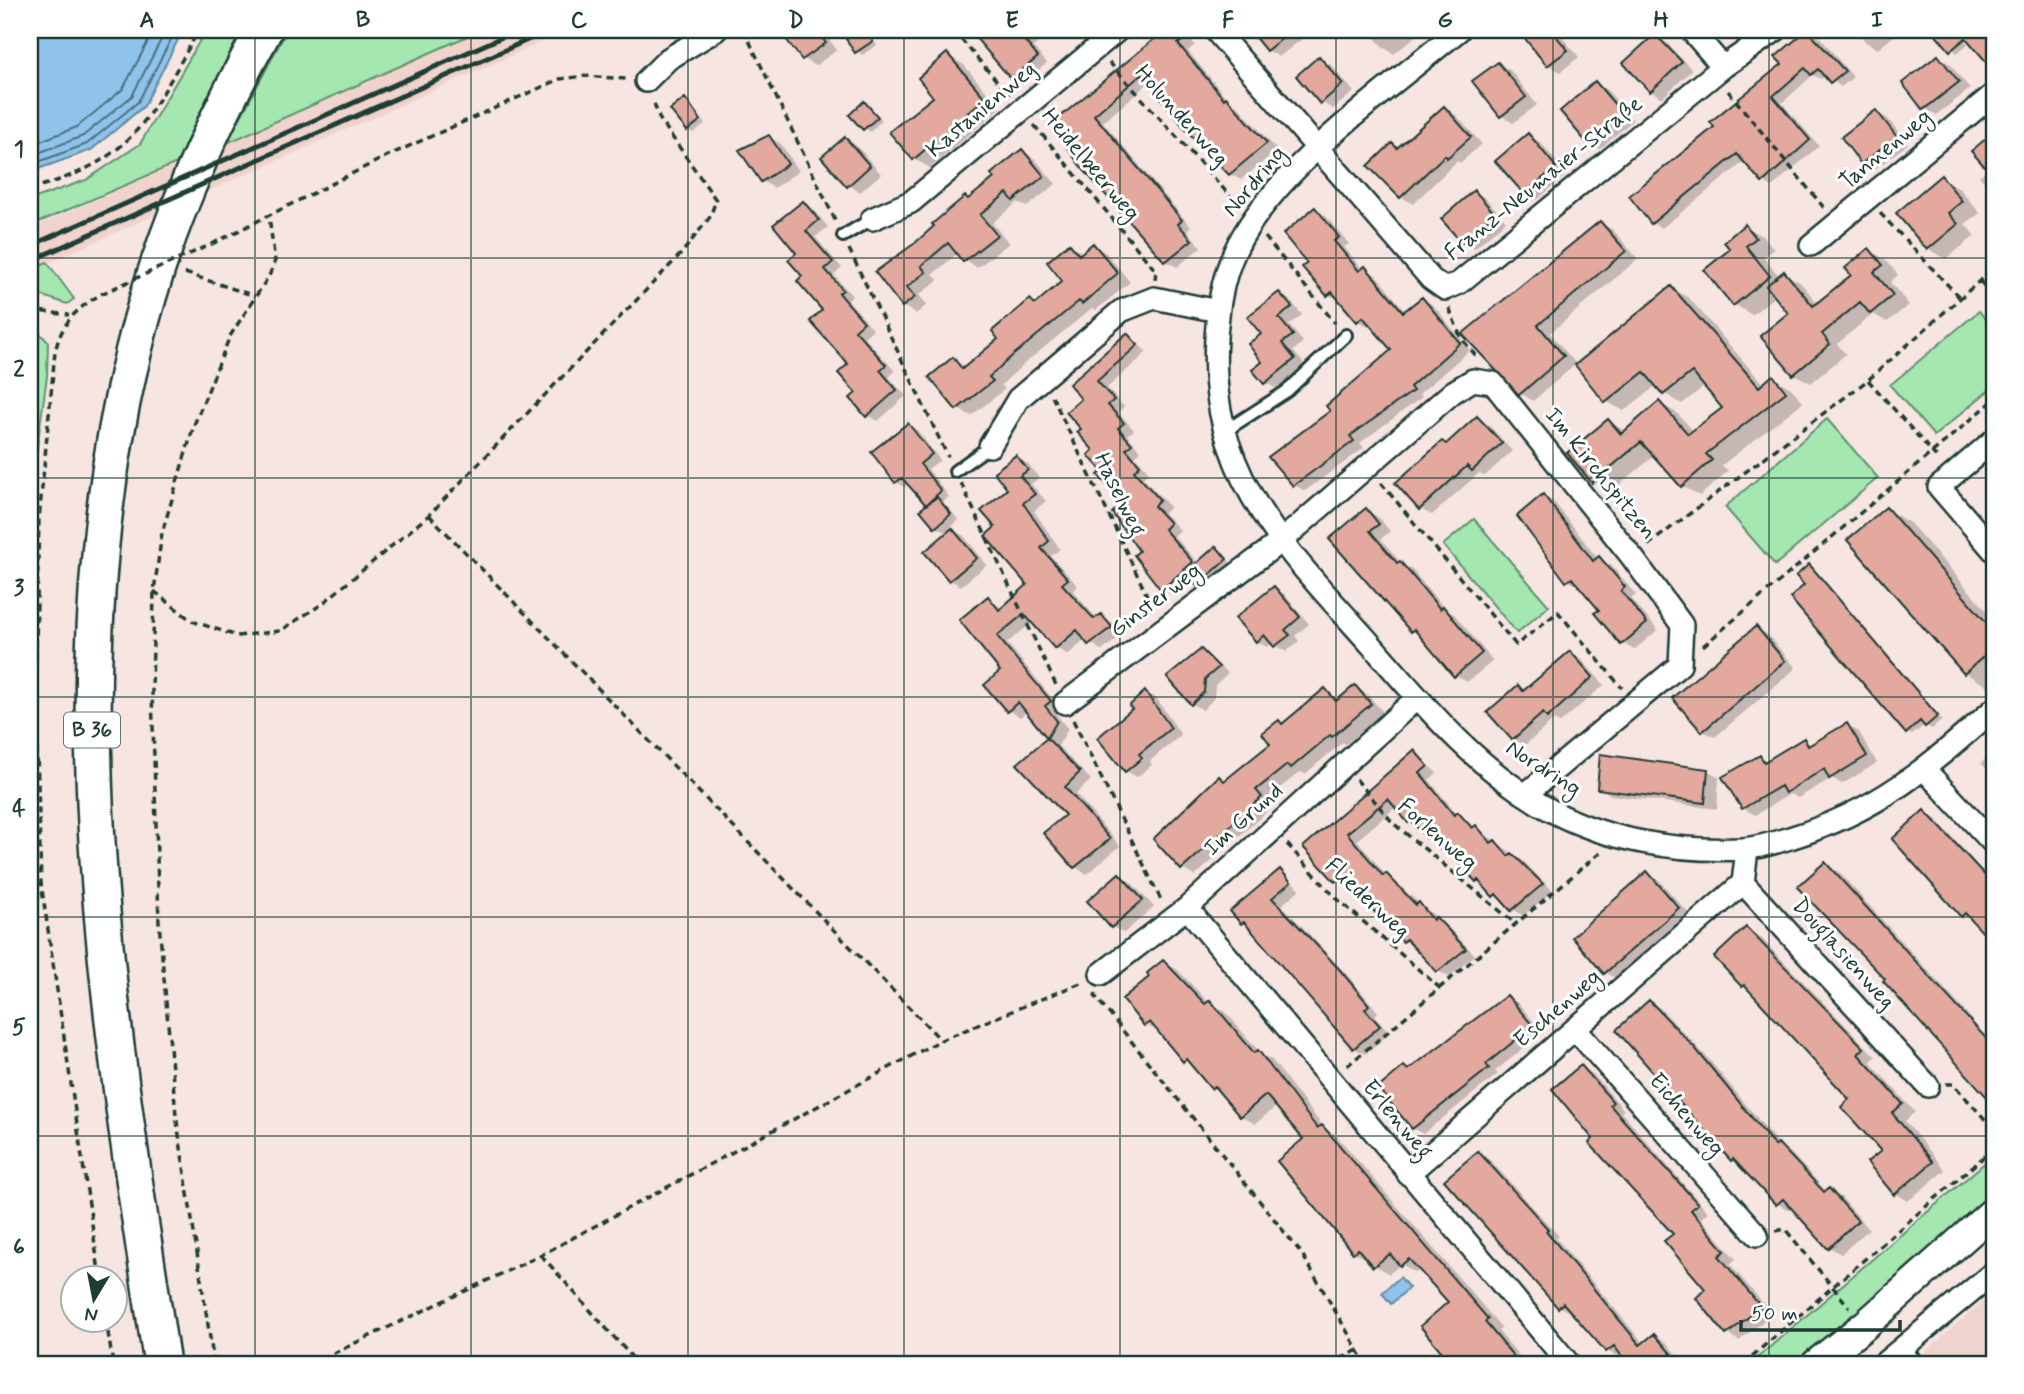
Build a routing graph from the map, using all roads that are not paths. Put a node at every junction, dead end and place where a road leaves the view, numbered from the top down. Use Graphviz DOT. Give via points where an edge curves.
graph roads {
  1 [pos="264,30"];
  2 [pos="716,30"];
  3 [pos="1118,30"];
  4 [pos="1215,30"];
  5 [pos="1458,30"];
  6 [pos="1691,30"];
  7 [pos="1776,30"];
  8 [pos="1723,67"];
  9 [pos="646,81"];
  10 [pos="1994,94"];
  11 [pos="1317,150"];
  12 [pos="872,219"];
  13 [pos="843,236"];
  14 [pos="1811,245"];
  15 [pos="1218,311"];
  16 [pos="1346,335"];
  17 [pos="1224,431"];
  18 [pos="1994,440"];
  19 [pos="990,446"];
  20 [pos="955,471"];
  21 [pos="1280,542"];
  22 [pos="1994,551"];
  23 [pos="1417,698"];
  24 [pos="1065,703"];
  25 [pos="1994,709"];
  26 [pos="1925,770"];
  27 [pos="1526,794"];
  28 [pos="1994,844"];
  29 [pos="1747,849"];
  30 [pos="1743,883"];
  31 [pos="1187,908"];
  32 [pos="1101,974"];
  33 [pos="1575,1029"];
  34 [pos="1928,1086"];
  35 [pos="1408,1174"];
  36 [pos="1994,1211"];
  37 [pos="1757,1236"];
  38 [pos="1990,1285"];
  39 [pos="1904,1347"];
  40 [pos="162,1364"];
  41 [pos="1569,1364"];
  42 [pos="1816,1364"];
  43 [pos="1883,1364"];
  44 [pos="1919,1364"];
  1 -- 40 [label="main road, B 36" via="219,111 174,218 149,296 122,405 103,516 94,629 92,737 106,978"];
  2 -- 9 [label="street" via="668,59"];
  3 -- 12 [label="street, Kastanienweg" via="911,202"];
  4 -- 11 [label="street, Franz-Neumaier-Straße"];
  5 -- 11 [label="street, Nordring"];
  6 -- 8 [label="street"];
  7 -- 8 [label="street, Franz-Neumaier-Straße"];
  8 -- 11 [label="street, Franz-Neumaier-Straße" via="1459,283 1445,289 1431,279"];
  10 -- 14 [label="street, Tannenweg"];
  11 -- 15 [label="street, Nordring" via="1252,220 1235,250"];
  12 -- 13 [label="lane"];
  15 -- 17 [label="street, Nordring" via="1214,366"];
  15 -- 19 [label="street" via="1154,298 1121,312 1018,399"];
  16 -- 17 [label="lane" via="1287,391"];
  17 -- 21 [label="street, Nordring" via="1245,487"];
  18 -- 22 [label="street" via="1939,487"];
  19 -- 20 [label="lane"];
  21 -- 23 [label="street, Nordring"];
  21 -- 24 [label="street, Ginsterweg"];
  21 -- 27 [label="street, Im Kirchspitzen" via="1453,392 1473,380 1493,383 1682,625 1680,665"];
  23 -- 27 [label="street, Nordring" via="1486,765"];
  23 -- 31 [label="street, Im Grund"];
  25 -- 26 [label="street, Nordring"];
  26 -- 28 [label="street"];
  26 -- 29 [label="street, Nordring" via="1892,794 1825,827"];
  27 -- 29 [label="street, Nordring" via="1586,826 1653,844"];
  29 -- 30 [label="street"];
  30 -- 33 [label="street, Eschenweg"];
  30 -- 34 [label="street, Douglasienweg"];
  31 -- 32 [label="street, Im Grund"];
  31 -- 35 [label="street, Erlenweg"];
  33 -- 35 [label="street, Eschenweg"];
  33 -- 37 [label="street, Eichenweg"];
  35 -- 41 [label="street, Erlenweg"];
  36 -- 42 [label="street"];
  38 -- 39 [label="street"];
  39 -- 43 [label="street"];
  39 -- 44 [label="lane"];
}
